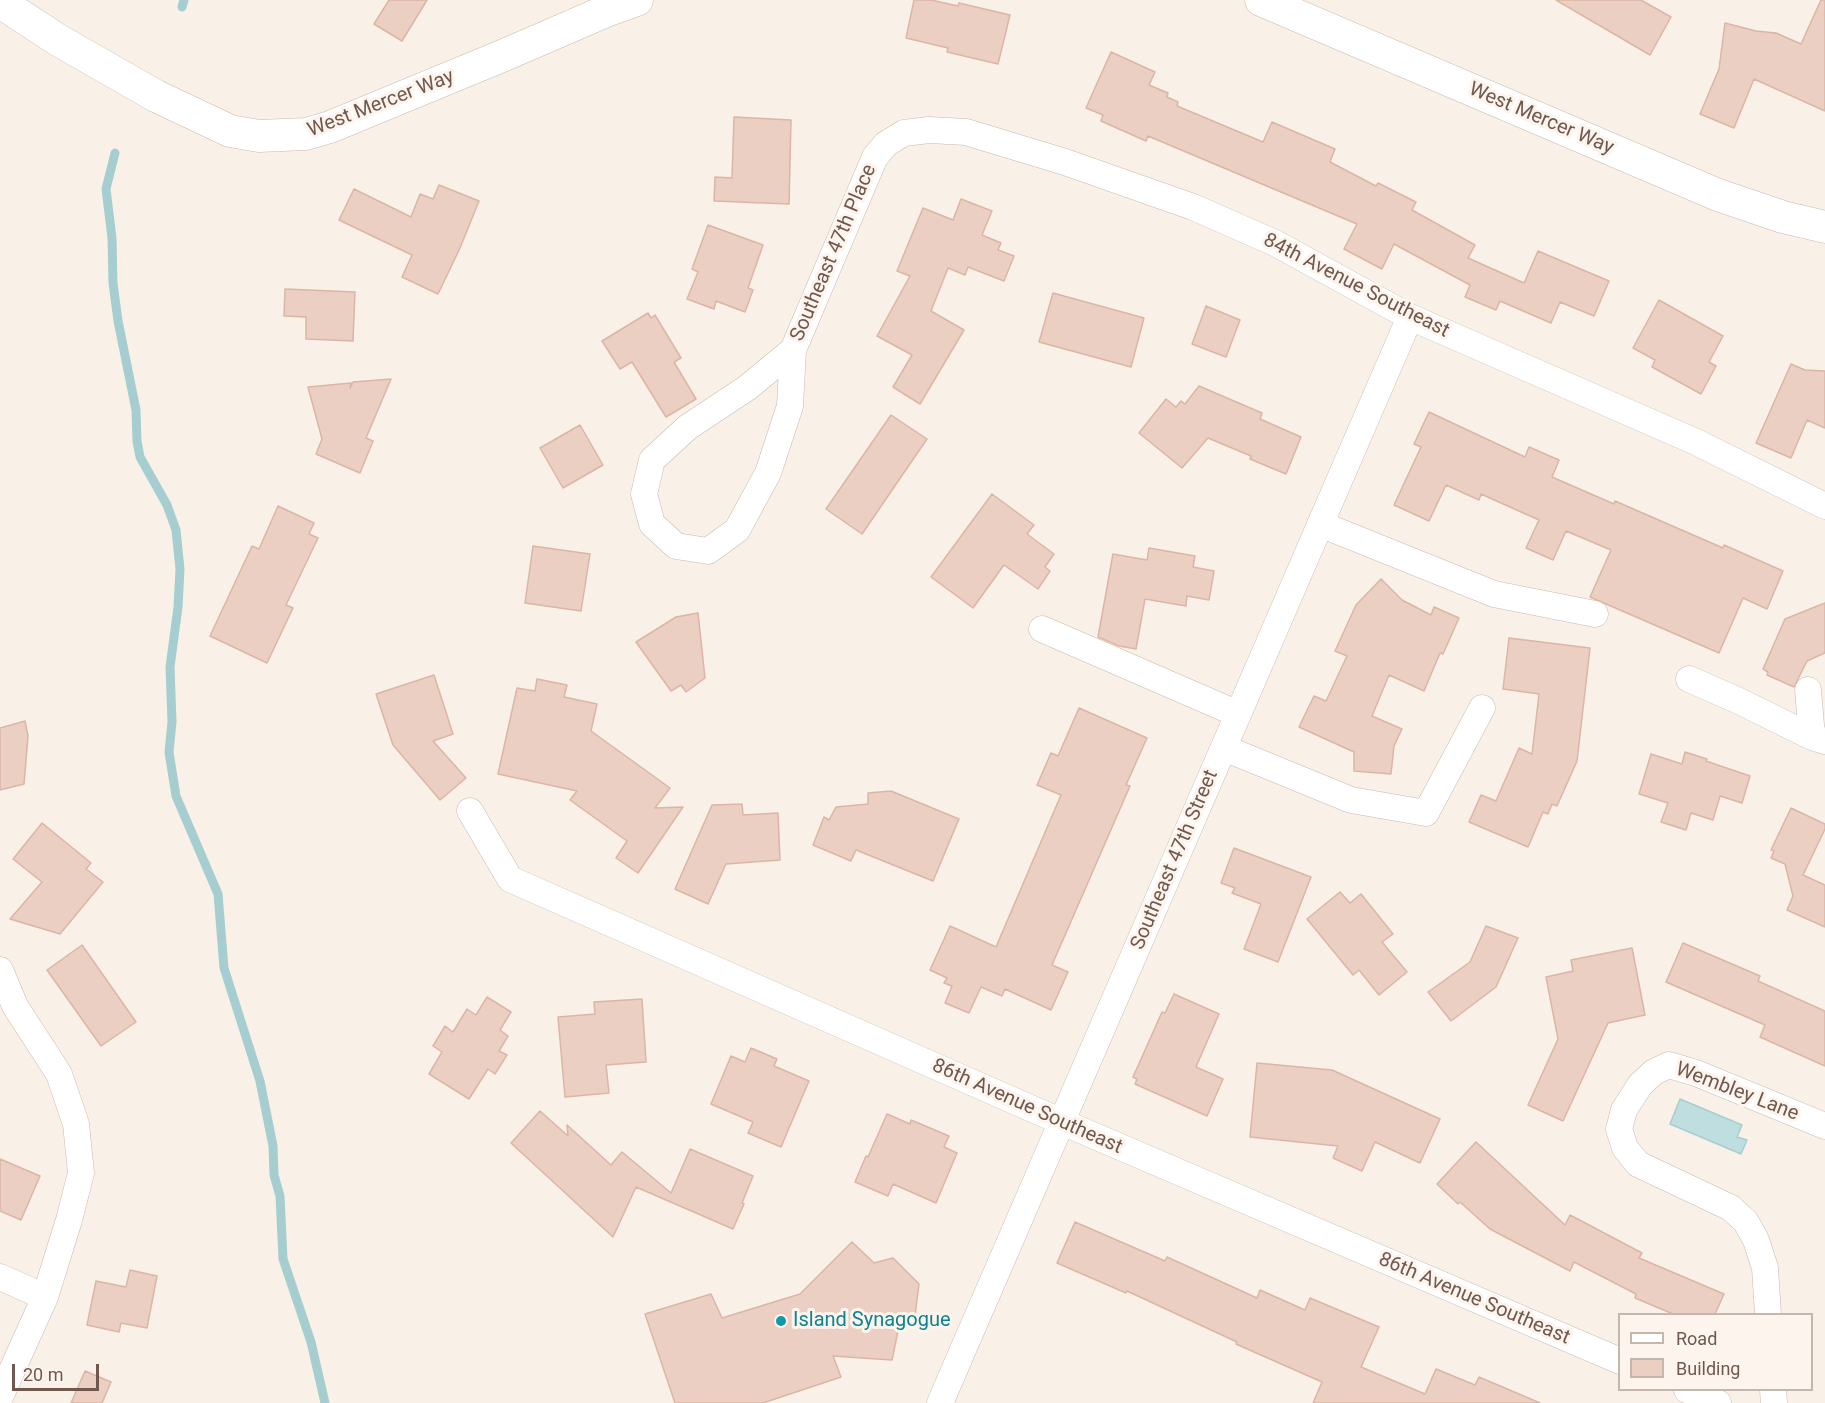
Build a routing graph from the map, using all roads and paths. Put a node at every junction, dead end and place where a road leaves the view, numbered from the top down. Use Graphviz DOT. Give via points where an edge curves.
graph roads {
  1 [pos="637,0"];
  2 [pos="1262,0"];
  3 [pos="0,2"];
  4 [pos="604,5"];
  5 [pos="904,133"];
  6 [pos="1825,227"];
  7 [pos="1410,317"];
  8 [pos="793,350"];
  9 [pos="1825,506"];
  10 [pos="1320,524"];
  11 [pos="1595,614"];
  12 [pos="1042,629"];
  13 [pos="1689,679"];
  14 [pos="1808,690"];
  15 [pos="1482,708"];
  16 [pos="1238,714"];
  17 [pos="1818,739"];
  18 [pos="1224,748"];
  19 [pos="470,811"];
  20 [pos="0,970"];
  21 [pos="1062,1122"];
  22 [pos="1825,1126"];
  23 [pos="0,1277"];
  24 [pos="45,1297"];
  25 [pos="1768,1313"];
  26 [pos="1618,1360"];
  27 [pos="1691,1391"];
  28 [pos="0,1397"];
  29 [pos="940,1403"];
  30 [pos="1718,1403"];
  1 -- 4 [label="street, West Mercer Way"];
  2 -- 6 [label="street, West Mercer Way" via="1718,195"];
  3 -- 4 [label="street, West Mercer Way" via="156,96 230,130 259,136 306,134 330,127 502,56"];
  5 -- 7 [label="street, 84th Avenue Southeast" via="966,132 1193,207 1275,243"];
  5 -- 8 [label="street, Southeast 47th Place" via="886,144 875,157"];
  7 -- 9 [label="street, 84th Avenue Southeast" via="1696,442"];
  7 -- 10 [label="street, Southeast 47th Street"];
  8 -- 8 [label="street, Southeast 47th Place" via="747,388 688,427 652,460 644,494 652,524 676,546 708,551 738,530 768,473 790,406"];
  10 -- 11 [label="street" via="1494,594"];
  10 -- 16 [label="street, Southeast 47th Street"];
  12 -- 16 [label="street"];
  13 -- 17 [label="street"];
  14 -- 17 [label="street"];
  15 -- 18 [label="street" via="1426,813 1351,800"];
  16 -- 18 [label="street, Southeast 47th Street"];
  18 -- 21 [label="street, Southeast 47th Street"];
  19 -- 21 [label="street, 86th Avenue Southeast" via="510,879"];
  20 -- 24 [label="street" via="15,1006 59,1074 76,1124 81,1173"];
  21 -- 26 [label="street, 86th Avenue Southeast"];
  21 -- 29 [label="street, Southeast 47th Street"];
  22 -- 25 [label="street, Wembley Lane" via="1669,1065 1640,1085 1624,1110 1618,1129 1625,1148 1638,1164 1731,1208 1746,1222 1764,1268"];
  23 -- 24 [label="street"];
  24 -- 28 [label="street"];
  27 -- 30 [label="street"];
}
